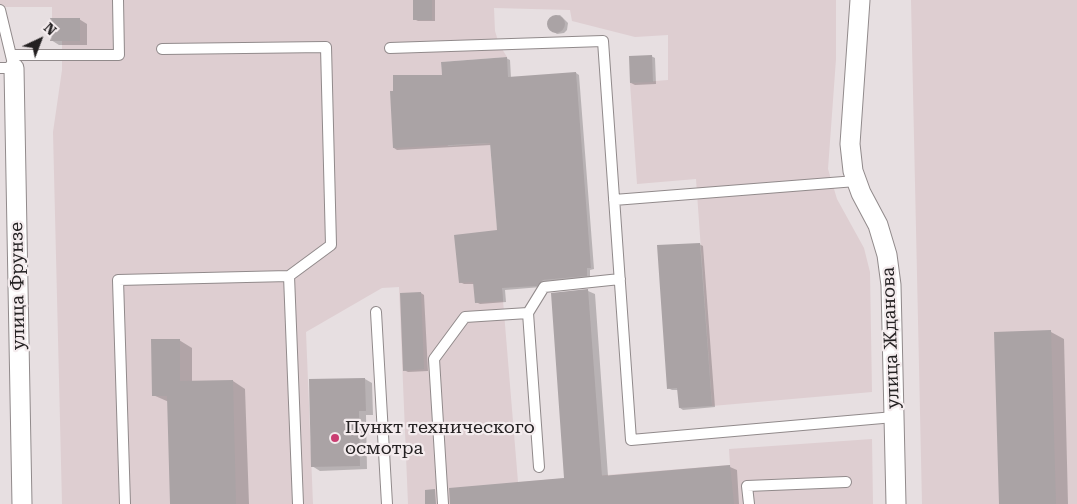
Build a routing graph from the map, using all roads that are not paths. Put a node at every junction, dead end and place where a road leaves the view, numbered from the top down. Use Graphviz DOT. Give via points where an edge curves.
graph roads {
  1 [pos="118,0"];
  2 [pos="860,0"];
  3 [pos="0,10"];
  4 [pos="390,48"];
  5 [pos="162,49"];
  6 [pos="8,64"];
  7 [pos="856,182"];
  8 [pos="614,200"];
  9 [pos="289,276"];
  10 [pos="620,279"];
  11 [pos="376,312"];
  12 [pos="528,313"];
  13 [pos="894,417"];
  14 [pos="539,467"];
  15 [pos="846,482"];
  16 [pos="22,504"];
  17 [pos="125,504"];
  18 [pos="298,504"];
  19 [pos="387,504"];
  20 [pos="443,504"];
  21 [pos="749,504"];
  22 [pos="896,504"];
  1 -- 6 [label="lane" via="119,55"];
  2 -- 7 [label="street, улица Жданова" via="850,144"];
  3 -- 6 [label="lane"];
  4 -- 8 [label="lane" via="603,40"];
  5 -- 9 [label="lane" via="326,47 331,245"];
  6 -- 16 [label="street, улица Фрунзе"];
  7 -- 8 [label="lane"];
  7 -- 13 [label="street, улица Жданова" via="878,225 887,255 891,285"];
  8 -- 10 [label="lane"];
  9 -- 17 [label="lane" via="118,280"];
  9 -- 18 [label="lane"];
  10 -- 12 [label="lane" via="544,287"];
  10 -- 13 [label="lane" via="631,440"];
  11 -- 19 [label="lane"];
  12 -- 14 [label="lane"];
  12 -- 20 [label="lane" via="465,317 434,359"];
  13 -- 22 [label="street, улица Жданова"];
  15 -- 21 [label="lane" via="747,486"];
}
